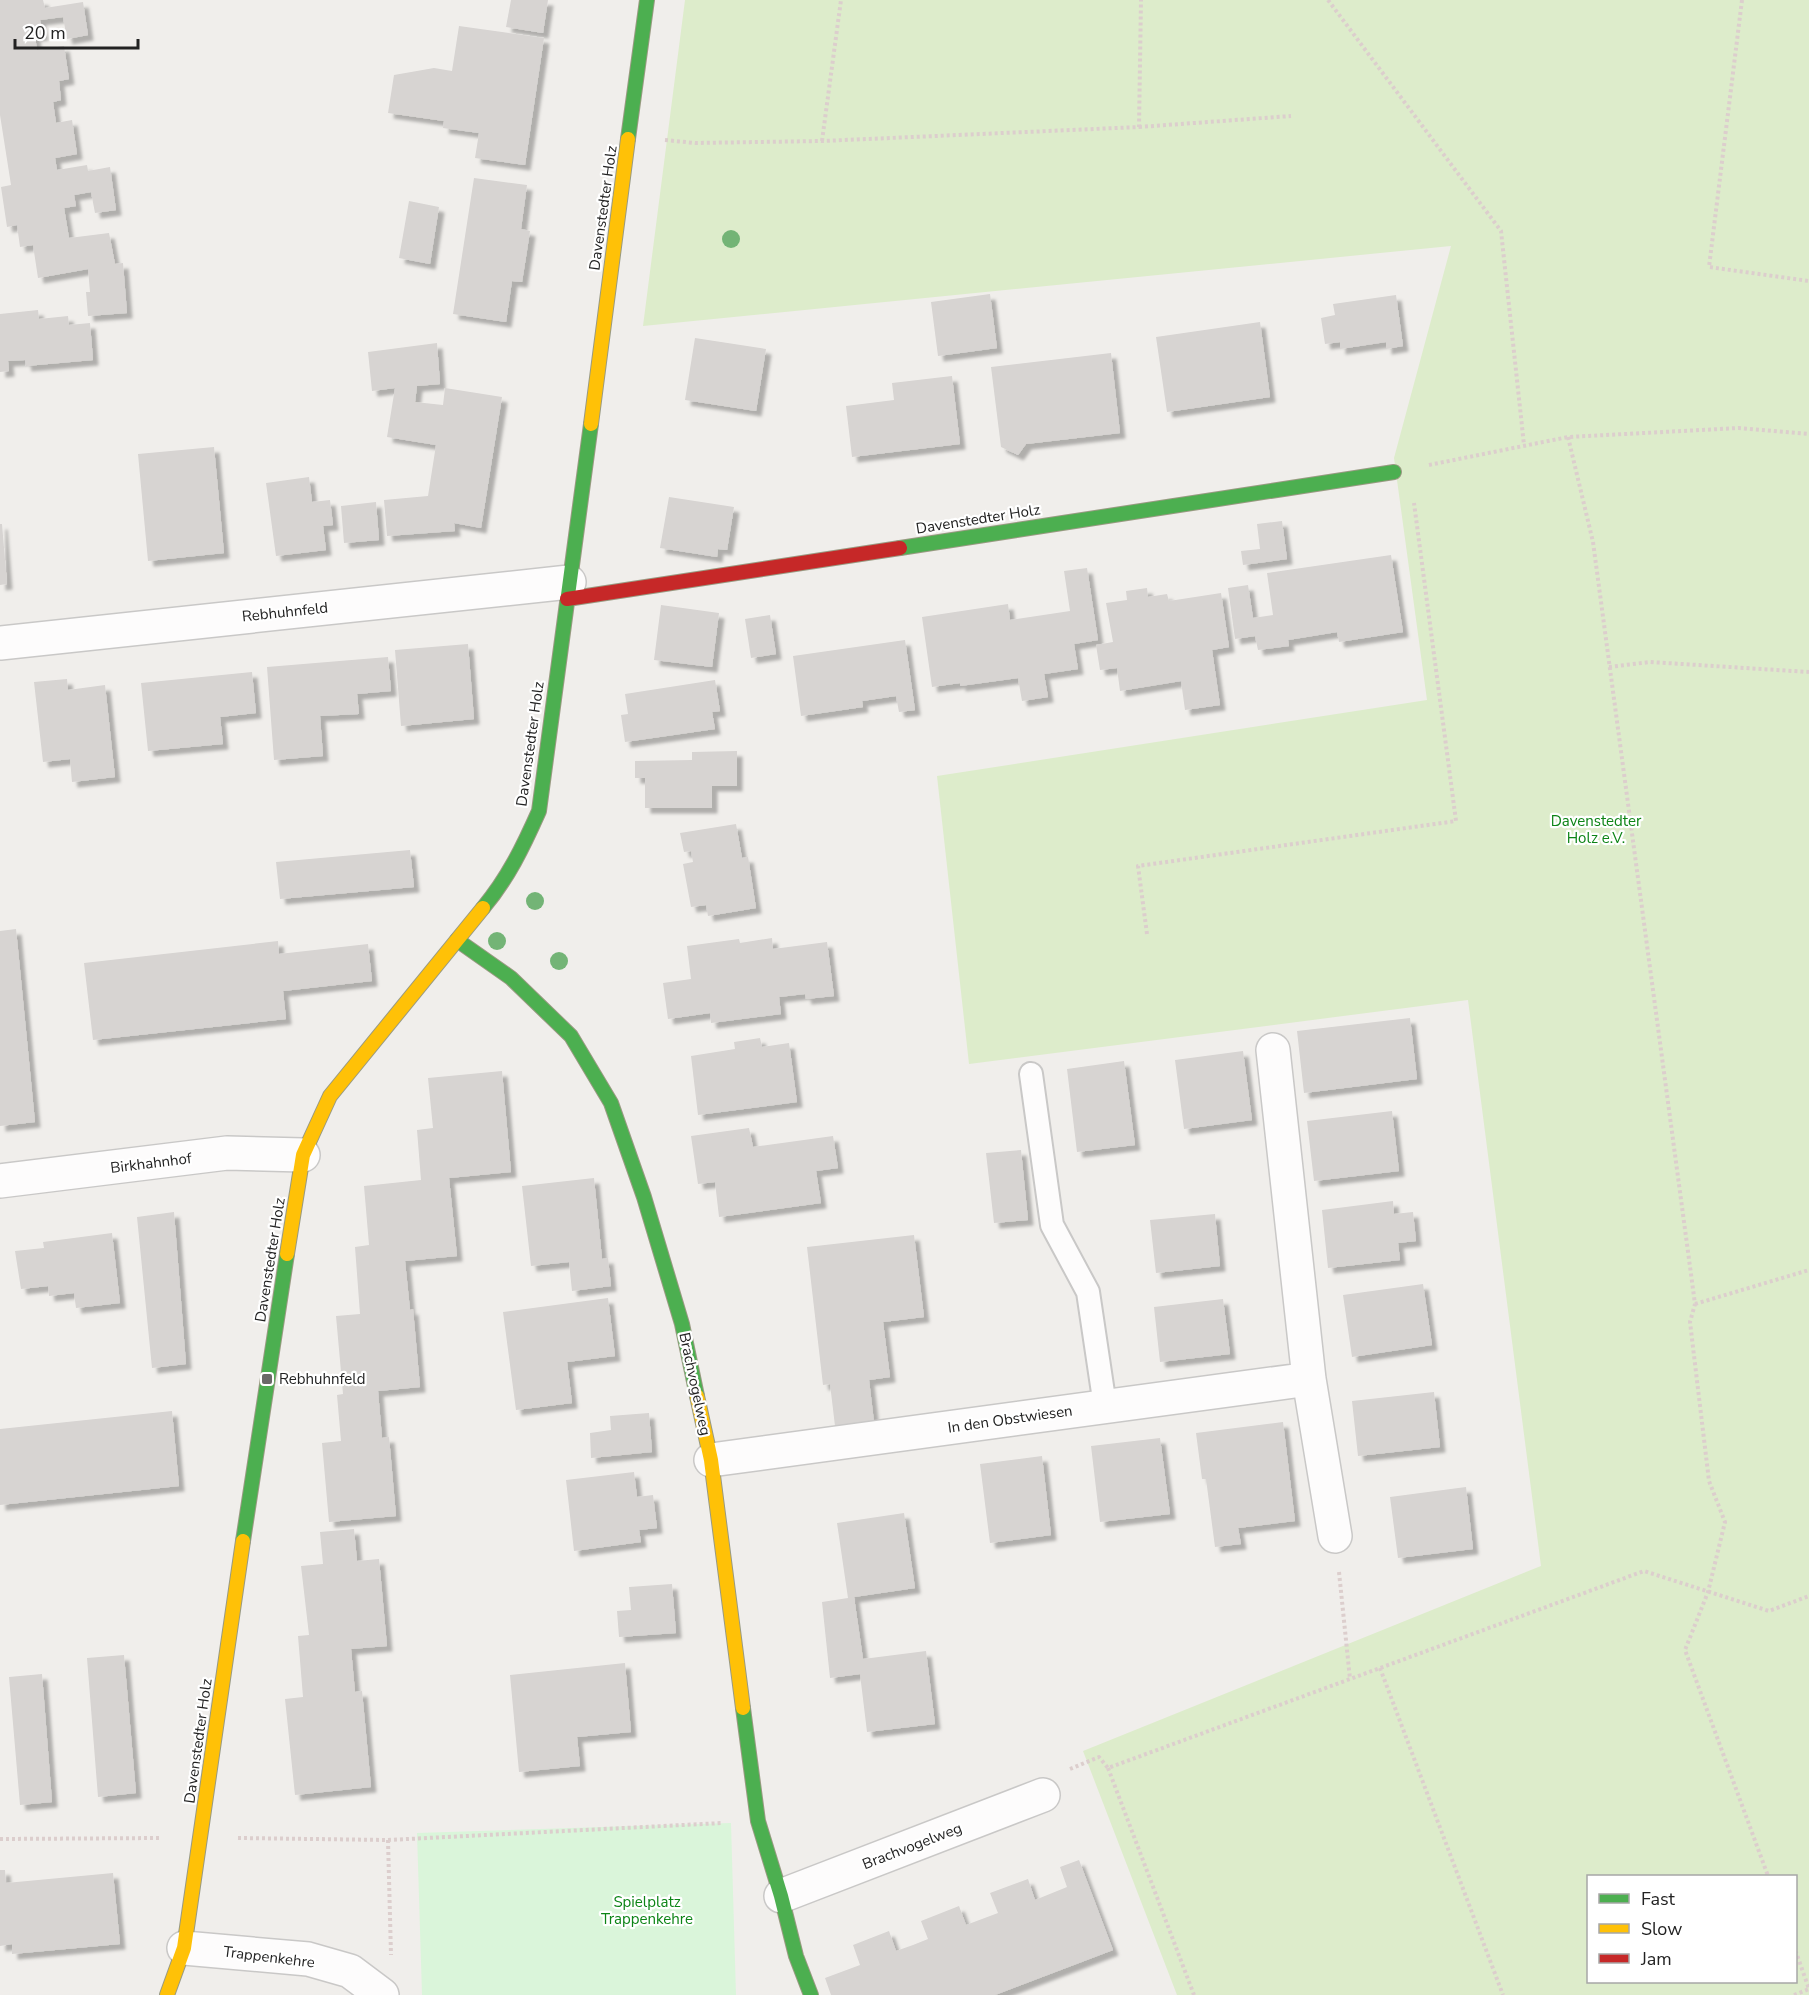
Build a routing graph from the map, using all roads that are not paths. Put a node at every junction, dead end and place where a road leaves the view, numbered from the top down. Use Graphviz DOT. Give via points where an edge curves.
graph roads {
  1 [pos="647,0"];
  2 [pos="1394,472"];
  3 [pos="568,590"];
  4 [pos="0,643"];
  5 [pos="457,940"];
  6 [pos="1273,1050"];
  7 [pos="1031,1074"];
  8 [pos="303,1155"];
  9 [pos="0,1181"];
  10 [pos="1309,1379"];
  11 [pos="1105,1406"];
  12 [pos="711,1460"];
  13 [pos="1335,1536"];
  14 [pos="1043,1795"];
  15 [pos="781,1896"];
  16 [pos="184,1948"];
  17 [pos="167,1995"];
  18 [pos="382,1995"];
  19 [pos="811,1995"];
  1 -- 3 [label="street, Davenstedter Holz"];
  2 -- 3 [label="street, Davenstedter Holz"];
  3 -- 4 [label="street, Rebhuhnfeld"];
  3 -- 5 [label="street, Davenstedter Holz" via="538,811 496,892"];
  5 -- 8 [label="street, Davenstedter Holz" via="330,1096"];
  5 -- 12 [label="street, Brachvogelweg" via="511,978 571,1036 611,1103 682,1324"];
  6 -- 10 [label="street"];
  7 -- 11 [label="lane" via="1052,1225 1088,1292"];
  8 -- 9 [label="street, Birkhahnhof" via="227,1153"];
  8 -- 16 [label="street, Davenstedter Holz"];
  10 -- 11 [label="street, In den Obstwiesen"];
  10 -- 13 [label="street"];
  11 -- 12 [label="street, In den Obstwiesen"];
  12 -- 15 [label="street, Brachvogelweg" via="758,1821"];
  14 -- 15 [label="street, Brachvogelweg"];
  15 -- 19 [label="street, Brachvogelweg" via="796,1956"];
  16 -- 17 [label="street, Davenstedter Holz"];
  16 -- 18 [label="street, Trappenkehre" via="308,1959 350,1971"];
}
